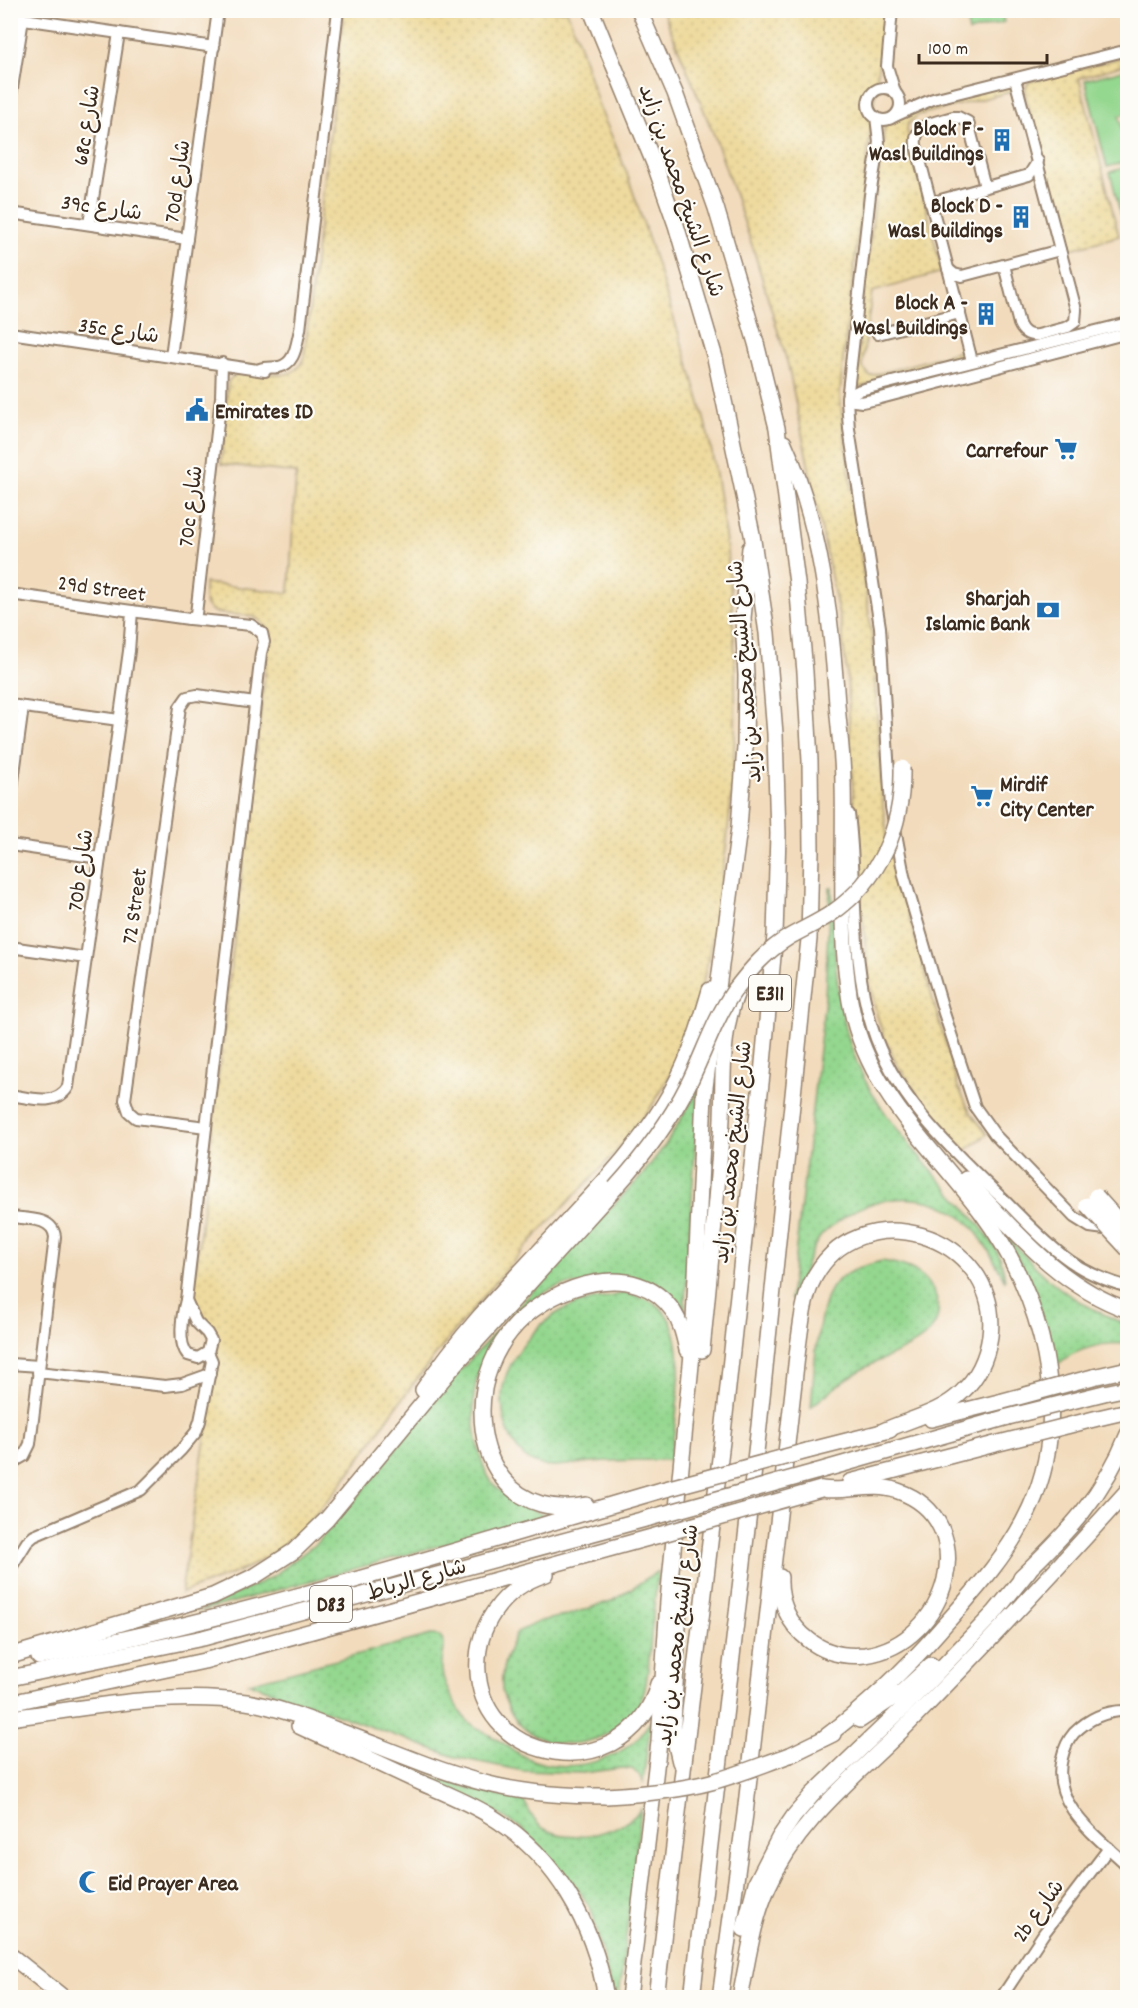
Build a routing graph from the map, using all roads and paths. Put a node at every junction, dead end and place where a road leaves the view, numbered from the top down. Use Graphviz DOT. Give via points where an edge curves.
graph roads {
  1 [pos="218,10"];
  2 [pos="338,10"];
  3 [pos="591,10"];
  4 [pos="639,10"];
  5 [pos="892,10"];
  6 [pos="10,17"];
  7 [pos="23,19"];
  8 [pos="119,33"];
  9 [pos="214,47"];
  10 [pos="1128,50"];
  11 [pos="887,66"];
  12 [pos="1015,79"];
  13 [pos="874,91"];
  14 [pos="895,92"];
  15 [pos="933,99"];
  16 [pos="10,101"];
  17 [pos="895,116"];
  18 [pos="876,117"];
  19 [pos="1038,161"];
  20 [pos="1029,175"];
  21 [pos="1043,183"];
  22 [pos="986,187"];
  23 [pos="930,202"];
  24 [pos="10,213"];
  25 [pos="89,224"];
  26 [pos="188,239"];
  27 [pos="1060,250"];
  28 [pos="1004,265"];
  29 [pos="948,268"];
  30 [pos="960,313"];
  31 [pos="1128,325"];
  32 [pos="10,333"];
  33 [pos="1128,333"];
  34 [pos="878,334"];
  35 [pos="1093,342"];
  36 [pos="1038,345"];
  37 [pos="171,356"];
  38 [pos="972,360"];
  39 [pos="225,364"];
  40 [pos="963,376"];
  41 [pos="847,399"];
  42 [pos="777,428"];
  43 [pos="752,534"];
  44 [pos="10,594"];
  45 [pos="134,611"];
  46 [pos="190,618"];
  47 [pos="255,703"];
  48 [pos="10,705"];
  49 [pos="23,707"];
  50 [pos="119,720"];
  51 [pos="902,768"];
  52 [pos="843,785"];
  53 [pos="10,803"];
  54 [pos="10,845"];
  55 [pos="100,858"];
  56 [pos="725,938"];
  57 [pos="10,947"];
  58 [pos="86,958"];
  59 [pos="742,981"];
  60 [pos="10,1095"];
  61 [pos="206,1127"];
  62 [pos="919,1136"];
  63 [pos="1090,1202"];
  64 [pos="10,1217"];
  65 [pos="1128,1223"];
  66 [pos="1128,1230"];
  67 [pos="1128,1238"];
  68 [pos="1128,1249"];
  69 [pos="1128,1287"];
  70 [pos="186,1300"];
  71 [pos="1128,1310"];
  72 [pos="208,1352"];
  73 [pos="10,1364"];
  74 [pos="38,1369"];
  75 [pos="1128,1369"];
  76 [pos="210,1374"];
  77 [pos="689,1383"];
  78 [pos="1128,1388"];
  79 [pos="1128,1411"];
  80 [pos="881,1432"];
  81 [pos="1128,1434"];
  82 [pos="15,1462"];
  83 [pos="369,1469"];
  84 [pos="821,1489"];
  85 [pos="1128,1490"];
  86 [pos="662,1491"];
  87 [pos="777,1545"];
  88 [pos="589,1553"];
  89 [pos="1033,1567"];
  90 [pos="10,1569"];
  91 [pos="668,1600"];
  92 [pos="10,1656"];
  93 [pos="10,1662"];
  94 [pos="10,1678"];
  95 [pos="248,1702"];
  96 [pos="10,1703"];
  97 [pos="1128,1711"];
  98 [pos="10,1718"];
  99 [pos="824,1738"];
  100 [pos="683,1767"];
  101 [pos="1109,1848"];
  102 [pos="1128,1866"];
  103 [pos="10,1954"];
  104 [pos="64,1998"];
  105 [pos="606,1998"];
  106 [pos="629,1998"];
  107 [pos="656,1998"];
  108 [pos="692,1998"];
  109 [pos="720,1998"];
  110 [pos="734,1998"];
  111 [pos="740,1998"];
  112 [pos="1000,1998"];
  1 -- 9 [label="street, 70d شارع"];
  2 -- 39 [label="street, 35c شارع" via="298,356 294,365 281,372"];
  3 -- 43 [label="highway, شارع الشيخ محمد بن زايد / E311" via="656,168 688,264 715,358"];
  4 -- 42 [label="highway, شارع الشيخ محمد بن زايد / E311" via="675,93 716,208"];
  5 -- 11 [label="street"];
  6 -- 7 [label="street"];
  7 -- 8 [label="street"];
  7 -- 16 [label="street"];
  8 -- 9 [label="street"];
  8 -- 25 [label="street, 68c شارع"];
  9 -- 26 [label="street, 70d شارع"];
  10 -- 12 [label="street"];
  11 -- 13 [label="street"];
  11 -- 14 [label="street"];
  12 -- 15 [label="street"];
  12 -- 19 [label="street"];
  13 -- 14 [label="street" via="887,88"];
  13 -- 18 [label="street" via="868,104"];
  14 -- 15 [label="street" via="914,99"];
  14 -- 17 [label="street" via="900,104"];
  15 -- 17 [label="street"];
  17 -- 18 [label="street" via="886,120"];
  18 -- 41 [label="street" via="879,142"];
  19 -- 20 [label="street"];
  19 -- 21 [label="street"];
  20 -- 21 [label="street"];
  20 -- 22 [label="street"];
  21 -- 27 [label="street"];
  22 -- 23 [label="street"];
  22 -- 23 [label="street" via="970,126 964,118 953,117 926,125 916,133"];
  23 -- 29 [label="street"];
  24 -- 25 [label="street, 39c شارع"];
  25 -- 26 [label="street, 39c شارع"];
  26 -- 37 [label="street, 70d شارع"];
  27 -- 28 [label="street"];
  27 -- 28 [label="street" via="1077,314 1072,325 1058,330 1033,336 1021,328"];
  28 -- 29 [label="street" via="962,276"];
  29 -- 30 [label="street"];
  30 -- 34 [label="street"];
  30 -- 38 [label="street"];
  31 -- 35 [label="street" via="1098,334"];
  31 -- 36 [label="street"];
  32 -- 37 [label="street, 35c شارع"];
  33 -- 35 [label="street"];
  35 -- 40 [label="street"];
  36 -- 38 [label="street"];
  36 -- 40 [label="street" via="1025,353 970,367"];
  37 -- 39 [label="street, 35c شارع"];
  38 -- 41 [label="street" via="860,390"];
  39 -- 46 [label="street, 70c شارع" via="196,614"];
  40 -- 41 [label="street" via="862,402"];
  41 -- 66 [label="street" via="880,627 894,830 904,876 967,1085 988,1126 1074,1217 1096,1228"];
  42 -- 52 [label="highway" via="804,496 821,568 832,637"];
  42 -- 108 [label="highway, شارع الشيخ محمد بن زايد / E311" via="805,672 809,939 759,1426"];
  43 -- 56 [label="highway" via="742,618 746,747"];
  43 -- 100 [label="highway, شارع الشيخ محمد بن زايد / E311" via="767,633 776,734 775,935 727,1397"];
  44 -- 45 [label="street, 29d Street"];
  45 -- 46 [label="street, 29d Street"];
  45 -- 50 [label="street, 70b شارع"];
  46 -- 47 [label="street, 29d Street" via="240,625 255,635 261,652"];
  47 -- 61 [label="street"];
  47 -- 61 [label="street, 72 Street" via="197,695 187,698 180,707 125,1100 136,1118"];
  48 -- 49 [label="street"];
  49 -- 50 [label="street"];
  49 -- 53 [label="street"];
  50 -- 55 [label="street, 70b شارع"];
  51 -- 59 [label="highway, bridge" via="896,824 872,875 842,905 772,949"];
  52 -- 62 [label="highway" via="843,947 851,1007 858,1036 875,1075 892,1104"];
  52 -- 69 [label="street" via="850,817 856,930 865,1000 877,1043 894,1075 955,1150 1052,1246 1083,1269"];
  54 -- 55 [label="street"];
  55 -- 58 [label="street, 70b شارع"];
  56 -- 77 [label="highway" via="704,1095"];
  56 -- 83 [label="highway" via="690,1051 655,1118 611,1174 448,1355"];
  57 -- 58 [label="street"];
  58 -- 60 [label="street, 70b شارع" via="69,1084 64,1093 49,1100"];
  59 -- 83 [label="highway, bridge" via="718,1017 669,1120 644,1155 467,1351"];
  59 -- 100 [label="highway, bridge" via="725,1037 722,1133 680,1579 673,1724"];
  61 -- 70 [label="street"];
  62 -- 71 [label="highway" via="1051,1267 1098,1298"];
  62 -- 99 [label="highway" via="995,1232 1020,1275 1041,1337 1048,1374 1046,1455 1031,1506 990,1571 896,1677"];
  63 -- 65 [label="street" via="1089,1217 1096,1222"];
  63 -- 67 [label="highway, bridge" via="1122,1225"];
  63 -- 68 [label="highway, bridge" via="1118,1231"];
  64 -- 74 [label="street" via="46,1222 54,1230"];
  70 -- 72 [label="street" via="196,1322 209,1336"];
  70 -- 72 [label="street" via="183,1349 194,1358"];
  72 -- 76 [label="street" via="212,1361"];
  73 -- 74 [label="street"];
  74 -- 76 [label="street" via="165,1386"];
  74 -- 82 [label="street" via="30,1444 24,1456"];
  75 -- 80 [label="highway, bridge"];
  76 -- 90 [label="street" via="195,1432 152,1480 134,1493 34,1536"];
  77 -- 86 [label="highway" via="684,1337 673,1311 651,1291 614,1281 576,1287 537,1306 506,1337 487,1376 482,1419 488,1453 508,1486 524,1497 566,1508"];
  77 -- 91 [label="highway"];
  78 -- 94 [label="highway, شارع الرباط / D83, bridge" via="1008,1417 203,1638"];
  79 -- 84 [label="highway, شارع الرباط, bridge"];
  80 -- 86 [label="highway, bridge"];
  80 -- 87 [label="highway" via="952,1401 979,1370 988,1344 988,1306 974,1272 947,1246 913,1232 888,1231 852,1241 828,1259 811,1284 798,1347"];
  81 -- 89 [label="highway" via="1103,1485 1083,1513"];
  83 -- 92 [label="highway" via="311,1536 284,1558 234,1587"];
  84 -- 87 [label="highway" via="887,1488 906,1494 931,1514 945,1542 948,1569 944,1587 925,1622 902,1642 873,1653 841,1654 817,1646 798,1629 784,1605"];
  84 -- 88 [label="highway, شارع الرباط / D83, bridge"];
  85 -- 111 [label="highway" via="915,1717 806,1826 768,1887 752,1934"];
  86 -- 93 [label="highway" via="265,1606"];
  87 -- 109 [label="highway"];
  88 -- 91 [label="highway" via="576,1564 530,1580 512,1591 491,1615 482,1634 477,1666 482,1695 500,1723 517,1738 538,1749 573,1754 607,1746 634,1727 657,1688"];
  88 -- 96 [label="highway, شارع الرباط / D83" via="204,1661"];
  89 -- 99 [label="highway" via="903,1691"];
  89 -- 110 [label="highway" via="995,1612 880,1732 812,1795 789,1823 756,1883"];
  91 -- 106 [label="highway" via="659,1742"];
  95 -- 98 [label="highway" via="150,1700"];
  95 -- 99 [label="highway, bridge" via="496,1786 550,1794 632,1795 685,1788 790,1755"];
  95 -- 105 [label="highway" via="475,1807 518,1836 554,1872 581,1915 595,1949"];
  97 -- 101 [label="street" via="1110,1712 1082,1725 1067,1744 1060,1766 1060,1781 1071,1809"];
  100 -- 107 [label="highway, شارع الشيخ محمد بن زايد / E311"];
  101 -- 102 [label="street"];
  101 -- 112 [label="street, 2b شارع" via="1044,1932"];
  103 -- 104 [label="highway"];
}
